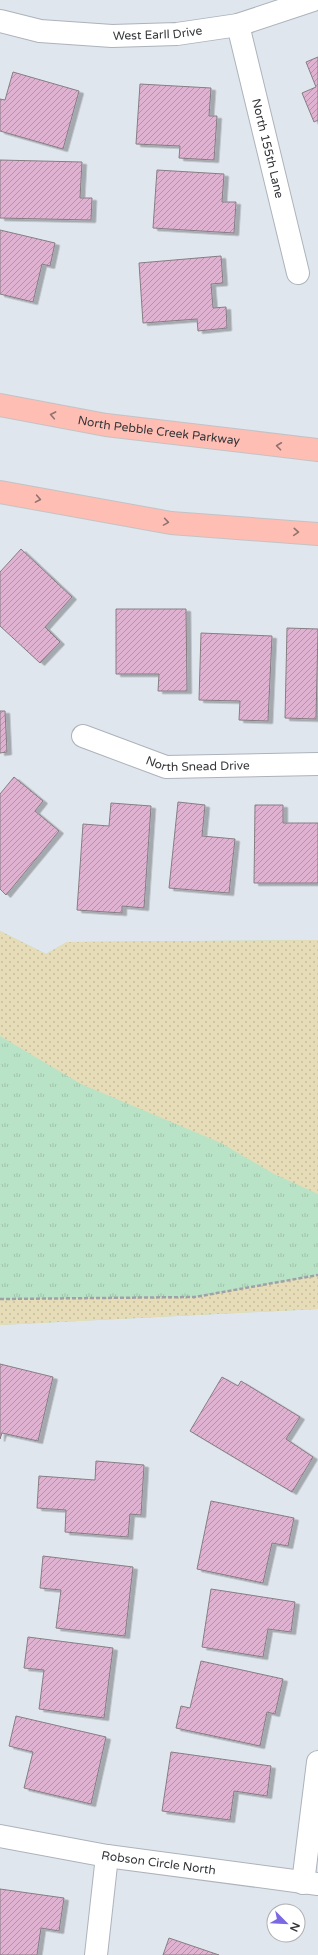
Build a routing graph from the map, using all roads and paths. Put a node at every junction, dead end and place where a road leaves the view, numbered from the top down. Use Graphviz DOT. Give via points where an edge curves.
graph roads {
  1 [pos="313,0"];
  2 [pos="0,21"];
  3 [pos="238,25"];
  4 [pos="298,273"];
  5 [pos="0,405"];
  6 [pos="318,450"];
  7 [pos="0,492"];
  8 [pos="318,534"];
  9 [pos="82,736"];
  10 [pos="318,764"];
  11 [pos="318,1275"];
  12 [pos="0,1299"];
  13 [pos="318,1762"];
  14 [pos="0,1836"];
  15 [pos="107,1856"];
  16 [pos="311,1884"];
  17 [pos="96,1955"];
  1 -- 3 [label="street, West Earll Drive"];
  2 -- 3 [label="street, West Earll Drive" via="40,31 112,36 177,34"];
  3 -- 4 [label="street, North 155th Lane"];
  6 -- 5 [label="main road, North Pebble Creek Parkway, one-way" via="106,426"];
  7 -- 8 [label="main road, one-way" via="171,523"];
  9 -- 10 [label="street, North Snead Drive" via="166,767"];
  11 -- 12 [label="path" via="195,1296"];
  13 -- 16 [label="street"];
  14 -- 15 [label="street, Robson Circle North"];
  15 -- 16 [label="street, Robson Circle North"];
  15 -- 17 [label="street"];
}
